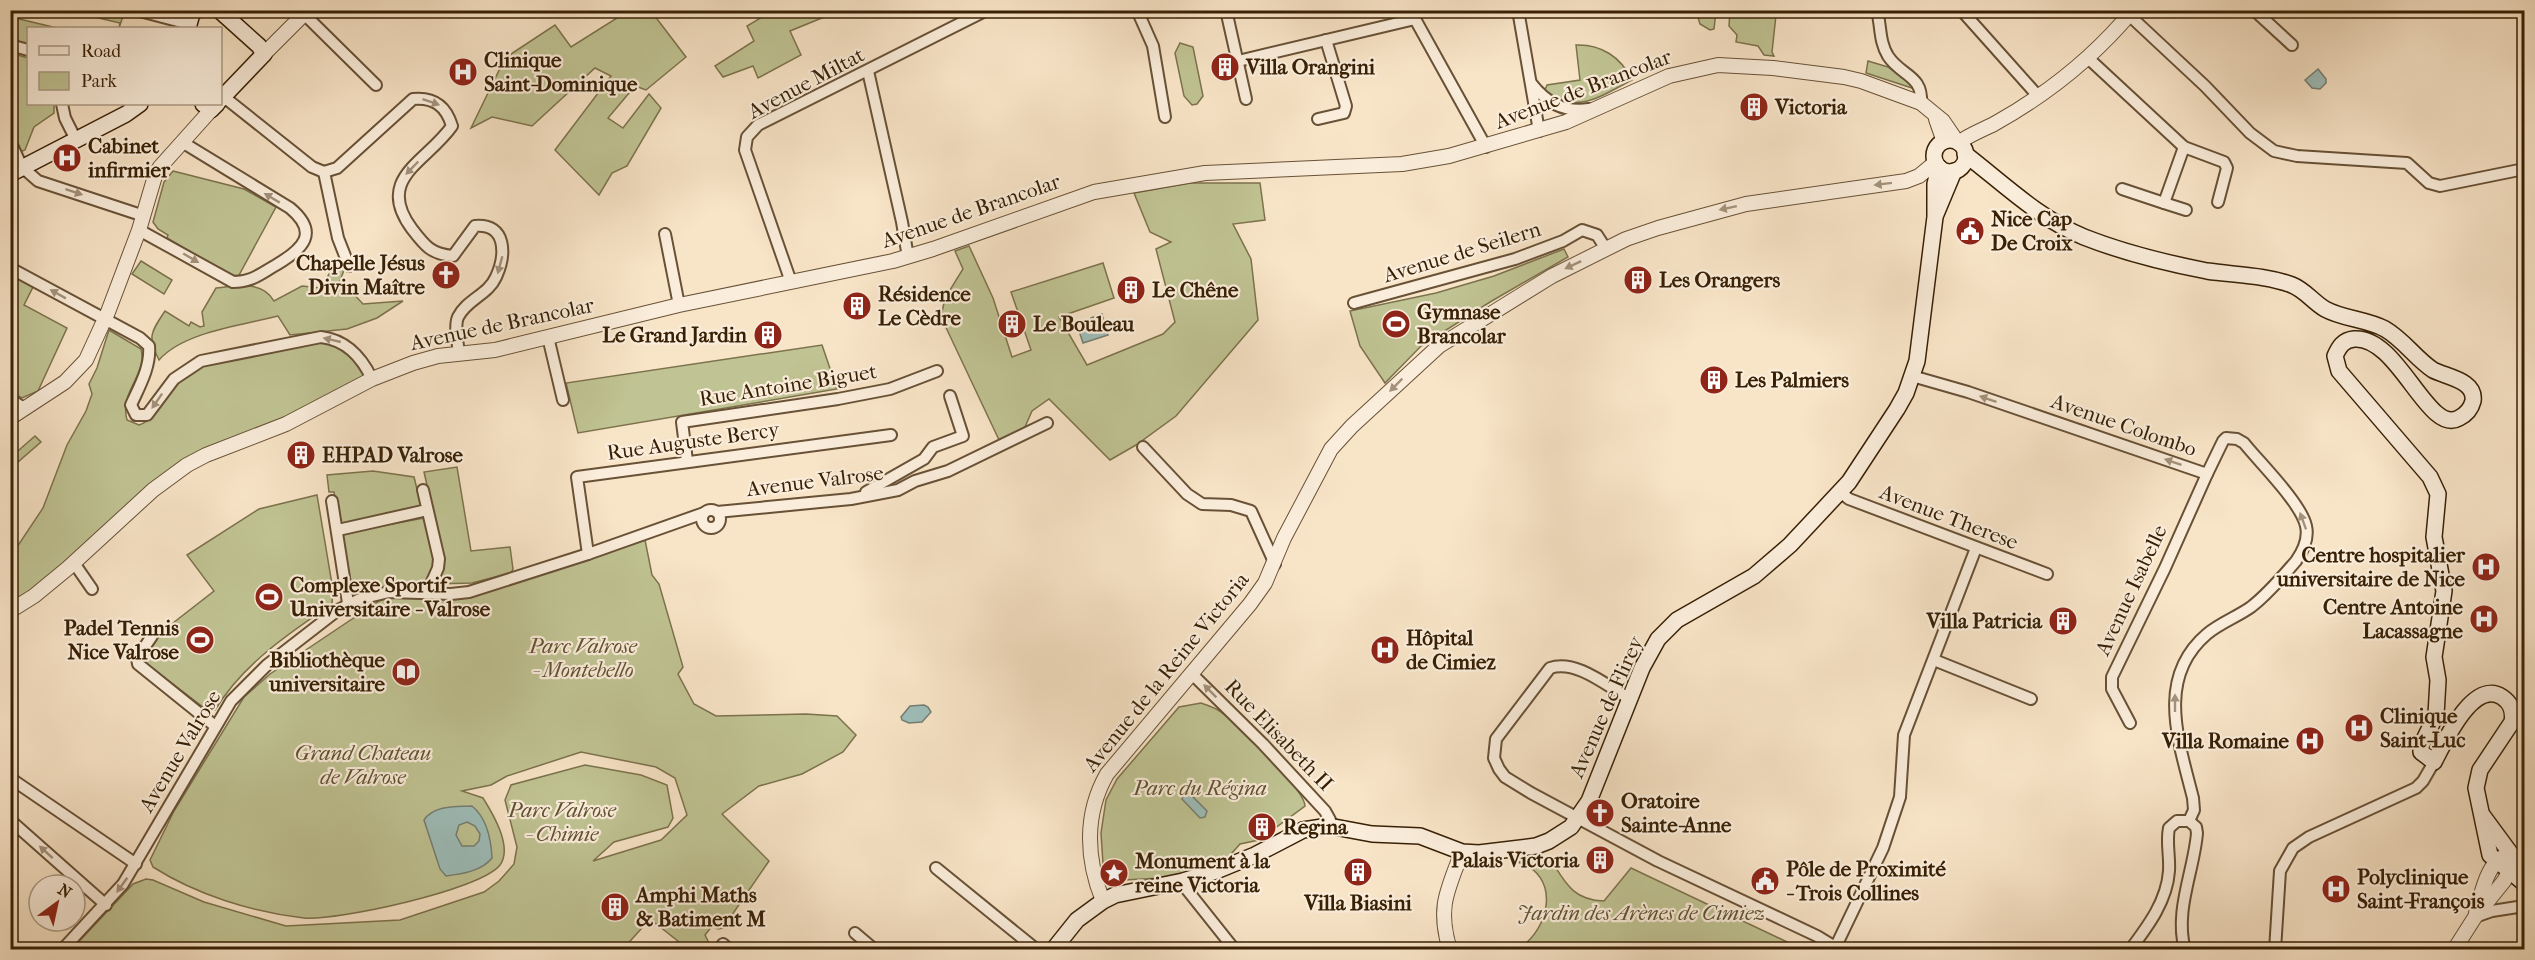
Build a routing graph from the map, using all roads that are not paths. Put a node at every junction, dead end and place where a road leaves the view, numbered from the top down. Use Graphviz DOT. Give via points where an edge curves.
graph roads {
  1 [pos="136,10"];
  2 [pos="219,10"];
  3 [pos="987,10"];
  4 [pos="1137,10"];
  5 [pos="1226,10"];
  6 [pos="1518,10"];
  7 [pos="2254,10"];
  8 [pos="306,12"];
  9 [pos="1963,12"];
  10 [pos="2131,13"];
  11 [pos="1414,15"];
  12 [pos="1878,15"];
  13 [pos="194,17"];
  14 [pos="1326,40"];
  15 [pos="10,45"];
  16 [pos="2292,45"];
  17 [pos="27,50"];
  18 [pos="264,54"];
  19 [pos="2088,58"];
  20 [pos="1238,61"];
  21 [pos="868,72"];
  22 [pos="1530,82"];
  23 [pos="376,84"];
  24 [pos="222,96"];
  25 [pos="2038,96"];
  26 [pos="1246,99"];
  27 [pos="62,105"];
  28 [pos="139,105"];
  29 [pos="213,105"];
  30 [pos="218,105"];
  31 [pos="1926,107"];
  32 [pos="1598,108"];
  33 [pos="1165,117"];
  34 [pos="1318,119"];
  35 [pos="1539,131"];
  36 [pos="76,140"];
  37 [pos="10,141"];
  38 [pos="182,142"];
  39 [pos="1486,147"];
  40 [pos="2184,147"];
  41 [pos="1958,148"];
  42 [pos="1947,167"];
  43 [pos="2524,169"];
  44 [pos="16,171"];
  45 [pos="324,172"];
  46 [pos="1991,174"];
  47 [pos="2122,189"];
  48 [pos="2218,202"];
  49 [pos="2164,203"];
  50 [pos="2186,210"];
  51 [pos="144,216"];
  52 [pos="139,230"];
  53 [pos="665,234"];
  54 [pos="1606,249"];
  55 [pos="908,257"];
  56 [pos="349,266"];
  57 [pos="10,268"];
  58 [pos="791,282"];
  59 [pos="1354,303"];
  60 [pos="680,305"];
  61 [pos="105,320"];
  62 [pos="548,337"];
  63 [pos="459,354"];
  64 [pos="937,371"];
  65 [pos="1912,376"];
  66 [pos="372,379"];
  67 [pos="950,396"];
  68 [pos="10,399"];
  69 [pos="563,400"];
  70 [pos="25,409"];
  71 [pos="10,418"];
  72 [pos="1047,423"];
  73 [pos="891,435"];
  74 [pos="1143,447"];
  75 [pos="687,460"];
  76 [pos="2207,474"];
  77 [pos="423,490"];
  78 [pos="1840,492"];
  79 [pos="851,499"];
  80 [pos="332,501"];
  81 [pos="427,510"];
  82 [pos="717,512"];
  83 [pos="704,513"];
  84 [pos="338,530"];
  85 [pos="1976,548"];
  86 [pos="588,554"];
  87 [pos="74,563"];
  88 [pos="1275,564"];
  89 [pos="2047,574"];
  90 [pos="92,589"];
  91 [pos="427,593"];
  92 [pos="348,603"];
  93 [pos="10,611"];
  94 [pos="152,636"];
  95 [pos="1934,660"];
  96 [pos="1192,674"];
  97 [pos="1630,699"];
  98 [pos="2031,699"];
  99 [pos="2130,723"];
  100 [pos="215,726"];
  101 [pos="2434,762"];
  102 [pos="10,778"];
  103 [pos="2481,814"];
  104 [pos="1579,818"];
  105 [pos="10,820"];
  106 [pos="2190,821"];
  107 [pos="1329,826"];
  108 [pos="1462,852"];
  109 [pos="2516,859"];
  110 [pos="2496,862"];
  111 [pos="136,864"];
  112 [pos="936,867"];
  113 [pos="2510,873"];
  114 [pos="1183,881"];
  115 [pos="2524,883"];
  116 [pos="1103,901"];
  117 [pos="106,905"];
  118 [pos="2524,906"];
  119 [pos="2475,917"];
  120 [pos="855,933"];
  121 [pos="1838,948"];
  122 [pos="62,950"];
  123 [pos="874,950"];
  124 [pos="1037,950"];
  125 [pos="1053,950"];
  126 [pos="1235,950"];
  127 [pos="1450,950"];
  128 [pos="2130,950"];
  129 [pos="2185,950"];
  130 [pos="2275,950"];
  131 [pos="2454,950"];
  1 -- 13 [label="street"];
  2 -- 18 [label="main road"];
  3 -- 21 [label="street, Avenue Miltat"];
  4 -- 33 [label="street" via="1153,46"];
  5 -- 20 [label="street"];
  6 -- 22 [label="street"];
  7 -- 16 [label="street"];
  8 -- 18 [label="street"];
  8 -- 23 [label="street"];
  9 -- 25 [label="street"];
  10 -- 19 [label="street"];
  10 -- 43 [label="street" via="2250,133 2274,151 2296,156 2407,163 2429,183 2440,186"];
  11 -- 14 [label="street"];
  11 -- 39 [label="street"];
  12 -- 31 [label="street" via="1882,44 1895,65 1919,85"];
  14 -- 20 [label="street"];
  14 -- 34 [label="street" via="1346,106 1344,112"];
  15 -- 17 [label="street"];
  18 -- 24 [label="main road"];
  19 -- 25 [label="street"];
  19 -- 40 [label="street"];
  20 -- 26 [label="street"];
  21 -- 55 [label="street"];
  21 -- 58 [label="street, Avenue Miltat" via="758,125 747,137 745,150"];
  22 -- 32 [label="street" via="1560,108"];
  22 -- 35 [label="street"];
  25 -- 41 [label="street" via="1970,134"];
  27 -- 36 [label="street"];
  28 -- 36 [label="main road"];
  29 -- 38 [label="street"];
  30 -- 45 [label="street" via="312,168"];
  31 -- 32 [label="street, Avenue de Brancolar" via="1901,94 1844,76 1729,65 1670,76"];
  31 -- 41 [label="street"];
  32 -- 35 [label="street, Avenue de Brancolar"];
  35 -- 39 [label="street, Avenue de Brancolar"];
  36 -- 44 [label="main road"];
  37 -- 44 [label="street"];
  38 -- 51 [label="street" via="155,176"];
  52 -- 38 [label="street, one-way" via="233,282 247,282 296,254 305,241 307,229 290,208"];
  39 -- 55 [label="street, Avenue de Brancolar" via="1402,164 1205,173 1102,190"];
  40 -- 48 [label="street" via="2224,162 2227,168"];
  40 -- 49 [label="street"];
  41 -- 42 [label="main road" via="1964,163"];
  41 -- 42 [label="main road" via="1936,149"];
  41 -- 46 [label="main road"];
  42 -- 46 [label="main road"];
  42 -- 54 [label="street, Avenue de la Reine Victoria, one-way" via="1906,182 1725,209 1658,228"];
  42 -- 65 [label="main road, Avenue de Flirey" via="1934,201 1920,337"];
  44 -- 51 [label="street, one-way"];
  45 -- 56 [label="street" via="338,238"];
  45 -- 63 [label="street, one-way" via="337,168 413,99 426,98 448,113 452,126 402,180 398,196 408,225 436,254 453,256 475,226 484,225 502,241 496,278 480,297 465,305 457,320"];
  46 -- 101 [label="main road" via="2048,220 2097,242 2205,270 2292,285 2335,314 2383,329 2430,367 2467,386 2473,401 2468,411 2455,420 2446,420 2433,412 2380,346 2351,339 2344,342 2335,356 2339,371 2430,477 2438,494 2434,537 2444,591 2434,657 2438,696 2436,715 2421,748 2423,755"];
  47 -- 49 [label="street"];
  49 -- 50 [label="street"];
  51 -- 52 [label="street"];
  52 -- 61 [label="street"];
  53 -- 60 [label="street"];
  54 -- 59 [label="street, Avenue de Seilern" via="1596,235 1582,231 1515,259"];
  54 -- 88 [label="street, Avenue de la Reine Victoria, one-way" via="1552,276 1475,323 1411,370 1331,449 1284,538"];
  55 -- 58 [label="street, Avenue de Brancolar"];
  61 -- 57 [label="street, one-way"];
  58 -- 60 [label="street, Avenue de Brancolar"];
  60 -- 62 [label="street, Avenue de Brancolar"];
  66 -- 61 [label="street, one-way" via="345,344 321,337 201,361 174,379 147,415 136,415 131,405 143,378 149,346"];
  61 -- 70 [label="street" via="81,369"];
  62 -- 63 [label="street, Avenue de Brancolar"];
  62 -- 69 [label="street"];
  63 -- 66 [label="street, Avenue de Brancolar" via="428,358"];
  64 -- 75 [label="street, Rue Antoine Biguet" via="890,388 838,399 682,422"];
  76 -- 65 [label="street, Avenue Colombo, one-way"];
  65 -- 78 [label="main road, Avenue de Flirey" via="1866,459"];
  66 -- 87 [label="street, Avenue de Brancolar" via="286,424 187,465 153,490"];
  67 -- 79 [label="street" via="963,436 933,447 924,459"];
  68 -- 70 [label="street"];
  70 -- 71 [label="street"];
  72 -- 79 [label="street, Avenue Valrose" via="948,471 898,490"];
  73 -- 75 [label="street, Rue Auguste Bercy"];
  74 -- 88 [label="street" via="1187,494 1202,504 1231,505 1251,511"];
  75 -- 86 [label="street, Rue Auguste Bercy" via="577,477"];
  76 -- 99 [label="street, Avenue Isabelle" via="2112,677 2112,689"];
  106 -- 76 [label="street, Avenue Colombo, one-way" via="2193,798 2175,716 2175,691 2182,671 2207,634 2249,608 2296,561 2307,534 2295,505 2244,443 2226,438"];
  77 -- 81 [label="street"];
  78 -- 85 [label="street, Avenue Therese" via="1849,499"];
  78 -- 97 [label="main road, Avenue de Flirey" via="1767,566 1667,628 1647,657"];
  79 -- 82 [label="street, Avenue Valrose"];
  80 -- 84 [label="street"];
  81 -- 84 [label="street"];
  81 -- 91 [label="street" via="439,560"];
  82 -- 83 [label="street, Avenue Valrose"];
  82 -- 83 [label="street" via="720,520 713,528 703,523"];
  83 -- 86 [label="street, Avenue Valrose"];
  84 -- 92 [label="street"];
  85 -- 89 [label="street, Avenue Therese"];
  85 -- 95 [label="street"];
  86 -- 91 [label="street, Avenue Valrose" via="469,592"];
  87 -- 90 [label="street"];
  87 -- 93 [label="street, Avenue de Brancolar"];
  88 -- 96 [label="street, Avenue de la Reine Victoria" via="1250,604"];
  91 -- 92 [label="street, Avenue Valrose" via="389,592"];
  92 -- 100 [label="street, Avenue Valrose" via="248,682"];
  94 -- 100 [label="street" via="137,658 138,664"];
  95 -- 98 [label="street"];
  95 -- 121 [label="street" via="1904,735 1900,797 1883,849"];
  107 -- 96 [label="street, Rue Elisabeth II, one-way" via="1325,811"];
  96 -- 116 [label="street, Avenue de la Reine Victoria" via="1097,791 1091,813 1091,843 1094,876"];
  97 -- 104 [label="main road, Avenue de Flirey"];
  97 -- 104 [label="street" via="1572,666 1561,664 1550,668 1496,739 1494,758 1505,777"];
  100 -- 111 [label="street, Avenue Valrose"];
  101 -- 103 [label="main road" via="2452,727 2478,697 2489,693 2508,703 2513,712 2511,722 2477,778"];
  101 -- 130 [label="street" via="2416,789 2309,837 2294,848 2280,871"];
  102 -- 111 [label="street"];
  103 -- 109 [label="main road"];
  103 -- 110 [label="main road" via="2488,851"];
  104 -- 108 [label="main road" via="1561,835 1536,846"];
  104 -- 121 [label="street"];
  117 -- 105 [label="street, one-way"];
  106 -- 128 [label="street" via="2177,821 2169,828 2166,889"];
  106 -- 129 [label="street" via="2197,833 2182,929"];
  107 -- 108 [label="main road" via="1372,834 1420,836"];
  107 -- 114 [label="main road" via="1303,830 1245,860"];
  108 -- 127 [label="street" via="1443,913"];
  109 -- 110 [label="street" via="2503,855"];
  109 -- 113 [label="street"];
  110 -- 113 [label="main road"];
  110 -- 119 [label="street"];
  111 -- 117 [label="street, Avenue Valrose, one-way"];
  112 -- 124 [label="street"];
  113 -- 115 [label="main road"];
  113 -- 119 [label="street"];
  114 -- 116 [label="main road" via="1122,893"];
  114 -- 126 [label="street"];
  116 -- 125 [label="main road" via="1077,920"];
  117 -- 122 [label="street, Avenue Valrose"];
  118 -- 119 [label="street"];
  119 -- 131 [label="street"];
  120 -- 123 [label="street"];
}
